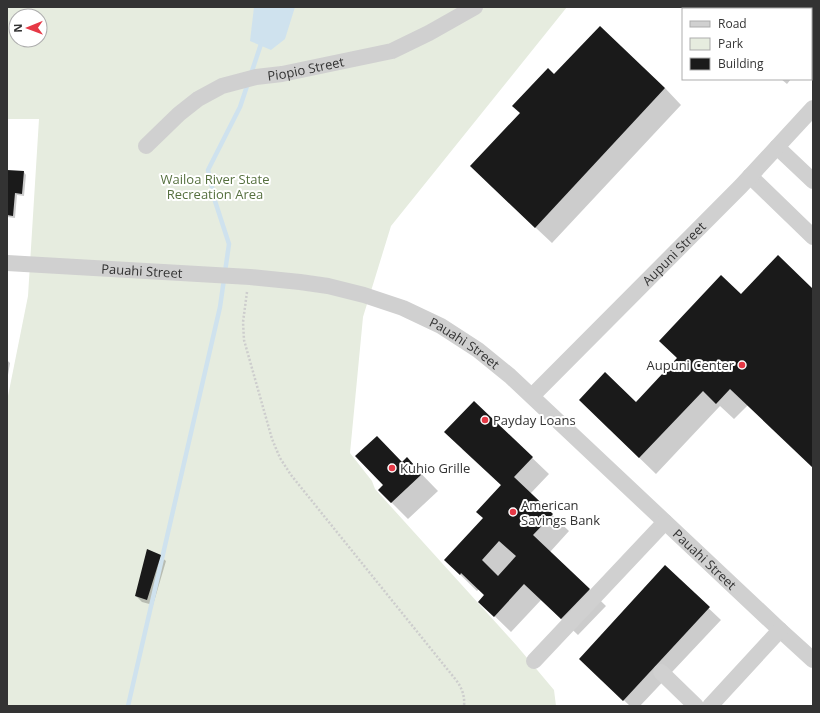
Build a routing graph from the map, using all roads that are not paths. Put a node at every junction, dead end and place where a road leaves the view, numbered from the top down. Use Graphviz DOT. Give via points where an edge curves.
graph roads {
  1 [pos="475,7"];
  2 [pos="813,108"];
  3 [pos="146,146"];
  4 [pos="777,147"];
  5 [pos="750,176"];
  6 [pos="813,181"];
  7 [pos="813,237"];
  8 [pos="7,263"];
  9 [pos="532,396"];
  10 [pos="665,522"];
  11 [pos="780,630"];
  12 [pos="813,660"];
  13 [pos="534,661"];
  14 [pos="661,672"];
  15 [pos="696,706"];
  16 [pos="710,706"];
  1 -- 3 [label="street, Piopio Street" via="392,51 222,86 198,99"];
  2 -- 4 [label="street, Aupuni Street"];
  4 -- 5 [label="street, Aupuni Street"];
  4 -- 6 [label="street"];
  5 -- 7 [label="street"];
  5 -- 9 [label="street, Aupuni Street"];
  8 -- 9 [label="street, Pauahi Street" via="250,277 328,286 364,295 441,326 490,359"];
  9 -- 10 [label="street, Pauahi Street"];
  10 -- 11 [label="street, Pauahi Street"];
  10 -- 13 [label="street"];
  11 -- 12 [label="street, Pauahi Street"];
  11 -- 16 [label="street"];
  14 -- 15 [label="street"];
}
